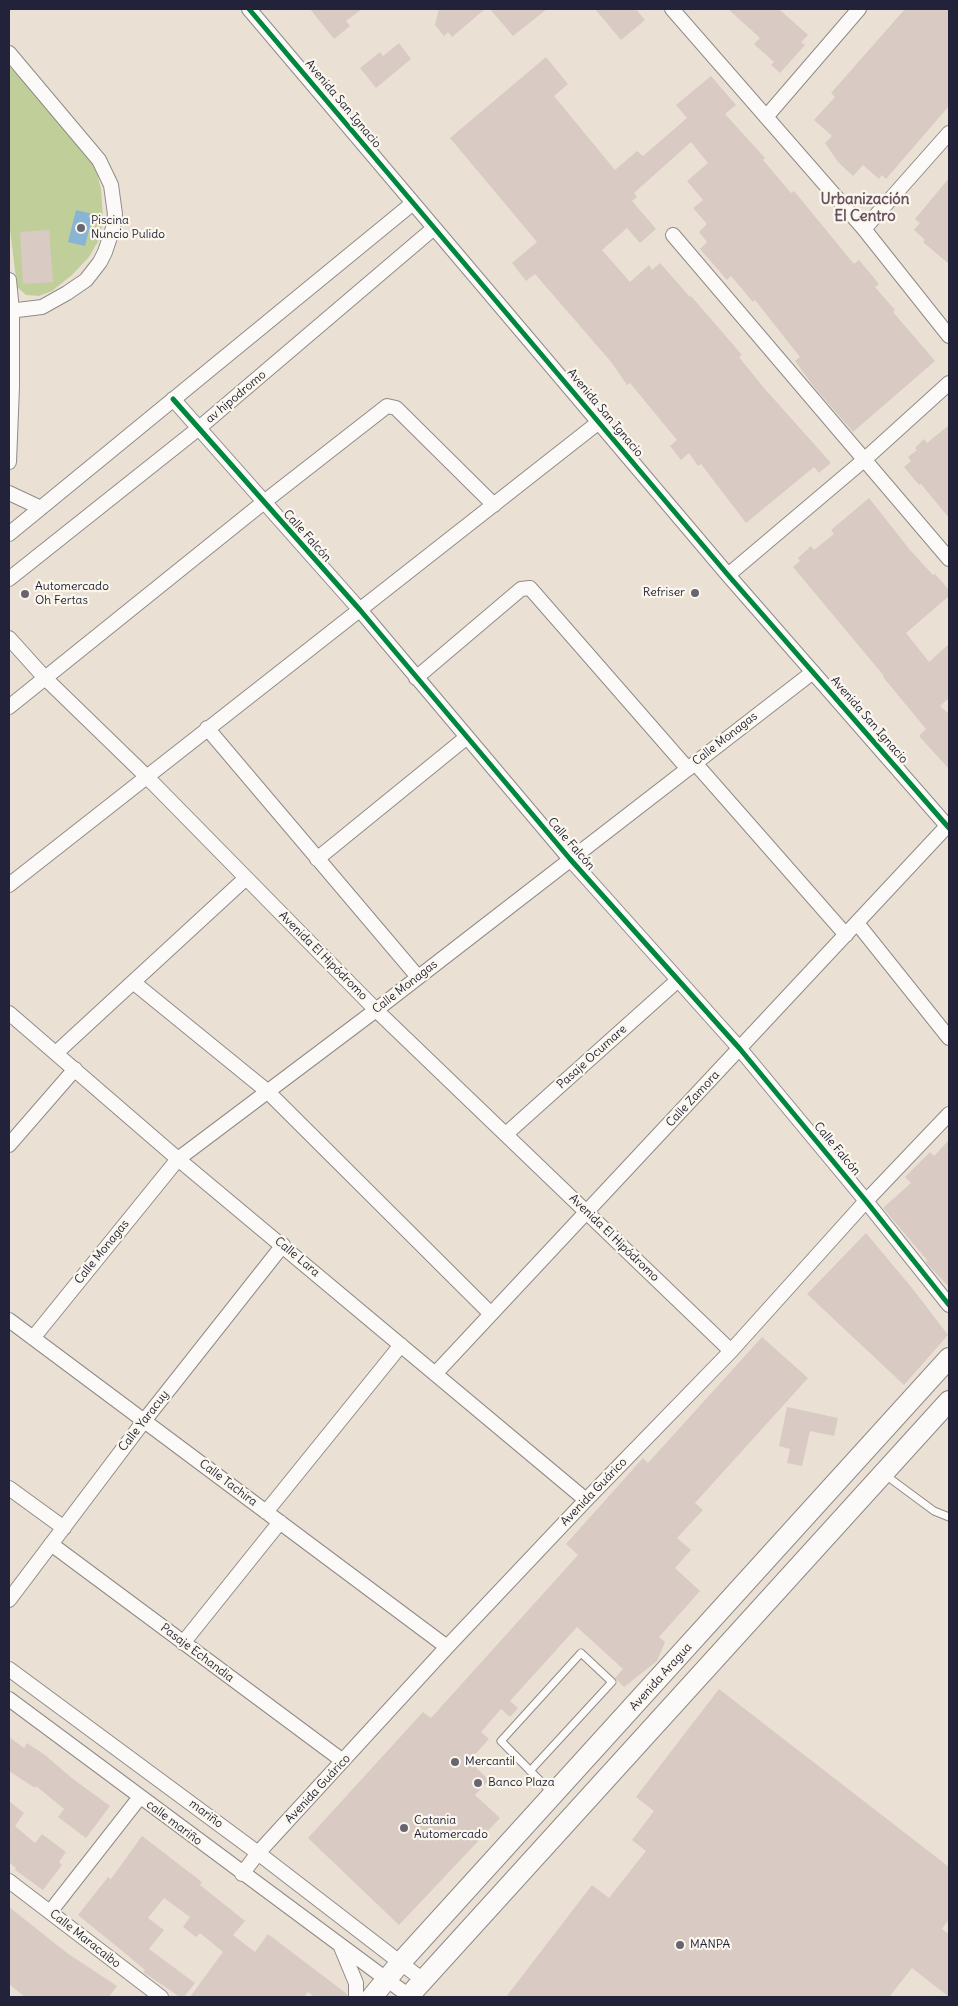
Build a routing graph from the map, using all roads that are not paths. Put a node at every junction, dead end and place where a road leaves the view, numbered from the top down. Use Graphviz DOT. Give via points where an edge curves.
graph roads {
  1 [pos="249,9"];
  2 [pos="672,9"];
  3 [pos="859,9"];
  4 [pos="9,53"];
  5 [pos="766,118"];
  6 [pos="949,133"];
  7 [pos="413,202"];
  8 [pos="434,228"];
  9 [pos="864,229"];
  10 [pos="673,235"];
  11 [pos="9,280"];
  12 [pos="10,311"];
  13 [pos="949,336"];
  14 [pos="949,383"];
  15 [pos="173,399"];
  16 [pos="599,422"];
  17 [pos="199,428"];
  18 [pos="864,460"];
  19 [pos="9,462"];
  20 [pos="9,493"];
  21 [pos="264,502"];
  22 [pos="494,505"];
  23 [pos="41,508"];
  24 [pos="9,534"];
  25 [pos="949,559"];
  26 [pos="728,575"];
  27 [pos="9,579"];
  28 [pos="360,610"];
  29 [pos="9,638"];
  30 [pos="813,672"];
  31 [pos="45,678"];
  32 [pos="416,678"];
  33 [pos="9,707"];
  34 [pos="208,728"];
  35 [pos="466,737"];
  36 [pos="691,766"];
  37 [pos="146,776"];
  38 [pos="949,826"];
  39 [pos="317,859"];
  40 [pos="570,859"];
  41 [pos="246,878"];
  42 [pos="9,885"];
  43 [pos="857,923"];
  44 [pos="846,935"];
  45 [pos="418,977"];
  46 [pos="678,980"];
  47 [pos="134,982"];
  48 [pos="376,1010"];
  49 [pos="9,1013"];
  50 [pos="949,1038"];
  51 [pos="740,1049"];
  52 [pos="56,1053"];
  53 [pos="75,1069"];
  54 [pos="267,1091"];
  55 [pos="949,1114"];
  56 [pos="506,1134"];
  57 [pos="9,1145"];
  58 [pos="178,1159"];
  59 [pos="866,1201"];
  60 [pos="587,1212"];
  61 [pos="283,1245"];
  62 [pos="949,1305"];
  63 [pos="490,1313"];
  64 [pos="9,1320"];
  65 [pos="33,1338"];
  66 [pos="401,1345"];
  67 [pos="731,1351"];
  68 [pos="949,1358"];
  69 [pos="435,1374"];
  70 [pos="949,1401"];
  71 [pos="144,1421"];
  72 [pos="884,1473"];
  73 [pos="9,1488"];
  74 [pos="586,1500"];
  75 [pos="266,1512"];
  76 [pos="949,1518"];
  77 [pos="280,1522"];
  78 [pos="64,1528"];
  79 [pos="51,1544"];
  80 [pos="9,1600"];
  81 [pos="183,1643"];
  82 [pos="447,1647"];
  83 [pos="9,1669"];
  84 [pos="9,1699"];
  85 [pos="343,1761"];
  86 [pos="530,1771"];
  87 [pos="554,1794"];
  88 [pos="140,1797"];
  89 [pos="258,1853"];
  90 [pos="242,1874"];
  91 [pos="9,1881"];
  92 [pos="50,1912"];
  93 [pos="341,1946"];
  94 [pos="401,1962"];
  95 [pos="386,1980"];
  96 [pos="423,1980"];
  97 [pos="161,1997"];
  98 [pos="356,1997"];
  99 [pos="372,1997"];
  100 [pos="408,1997"];
  1 -- 7 [label="street, Avenida San Ignacio"];
  2 -- 5 [label="street"];
  3 -- 5 [label="street"];
  4 -- 12 [label="street" via="99,160 111,185 115,214 105,252 86,280 42,307"];
  5 -- 9 [label="street"];
  6 -- 9 [label="street"];
  7 -- 8 [label="street, Avenida San Ignacio"];
  7 -- 15 [label="street"];
  8 -- 16 [label="street, Avenida San Ignacio"];
  8 -- 17 [label="street, av hipodromo"];
  9 -- 13 [label="street"];
  10 -- 18 [label="street"];
  11 -- 12 [label="street"];
  12 -- 19 [label="street" via="12,387"];
  14 -- 18 [label="street"];
  15 -- 17 [label="street, Calle Falcón"];
  15 -- 23 [label="street"];
  16 -- 22 [label="street"];
  16 -- 26 [label="street, Avenida San Ignacio"];
  17 -- 21 [label="street, Calle Falcón"];
  17 -- 27 [label="street, av hipodromo"];
  18 -- 25 [label="street"];
  18 -- 26 [label="street"];
  20 -- 23 [label="street"];
  21 -- 22 [label="street" via="387,406 396,408"];
  21 -- 28 [label="street, Calle Falcón"];
  21 -- 31 [label="street"];
  22 -- 28 [label="street"];
  23 -- 24 [label="street"];
  26 -- 30 [label="street, Avenida San Ignacio"];
  28 -- 32 [label="street, Calle Falcón"];
  28 -- 34 [label="street"];
  29 -- 31 [label="street, Avenida El Hipódromo"];
  30 -- 36 [label="street, Calle Monagas"];
  30 -- 38 [label="street, Avenida San Ignacio"];
  31 -- 33 [label="street"];
  31 -- 37 [label="street, Avenida El Hipódromo"];
  32 -- 35 [label="street, Calle Falcón"];
  32 -- 36 [label="street" via="521,589 530,588"];
  34 -- 37 [label="street"];
  34 -- 39 [label="street"];
  35 -- 39 [label="street"];
  35 -- 40 [label="street, Calle Falcón"];
  36 -- 40 [label="street, Calle Monagas"];
  36 -- 44 [label="street"];
  37 -- 41 [label="street, Avenida El Hipódromo"];
  37 -- 42 [label="street"];
  38 -- 43 [label="street, Calle Zamora"];
  39 -- 45 [label="street"];
  40 -- 45 [label="street, Calle Monagas"];
  40 -- 46 [label="street, Calle Falcón"];
  41 -- 47 [label="street"];
  41 -- 48 [label="street, Avenida El Hipódromo"];
  43 -- 44 [label="street, Calle Zamora"];
  43 -- 50 [label="street"];
  44 -- 51 [label="street, Calle Zamora"];
  45 -- 48 [label="street, Calle Monagas"];
  46 -- 51 [label="street, Calle Falcón"];
  46 -- 56 [label="street, Pasaje Ocumare"];
  47 -- 52 [label="street"];
  47 -- 54 [label="street"];
  48 -- 54 [label="street, Calle Monagas"];
  48 -- 56 [label="street, Avenida El Hipódromo"];
  49 -- 52 [label="street, Calle Lara"];
  51 -- 59 [label="street, Calle Falcón"];
  51 -- 60 [label="street, Calle Zamora"];
  52 -- 53 [label="street, Calle Lara"];
  53 -- 57 [label="street"];
  53 -- 58 [label="street, Calle Lara"];
  54 -- 58 [label="street, Calle Monagas"];
  54 -- 63 [label="street"];
  55 -- 59 [label="street, Avenida Guárico"];
  56 -- 60 [label="street, Avenida El Hipódromo"];
  58 -- 61 [label="street, Calle Lara"];
  58 -- 65 [label="street, Calle Monagas"];
  59 -- 62 [label="street, Calle Falcón"];
  59 -- 67 [label="street, Avenida Guárico"];
  60 -- 63 [label="street, Calle Zamora"];
  60 -- 67 [label="street, Avenida El Hipódromo"];
  61 -- 66 [label="street, Calle Lara"];
  61 -- 71 [label="street, Calle Yaracuy"];
  63 -- 69 [label="street, Calle Zamora"];
  64 -- 65 [label="street, Calle Tachira"];
  65 -- 71 [label="street, Calle Tachira"];
  66 -- 69 [label="street, Calle Lara"];
  66 -- 75 [label="street"];
  67 -- 74 [label="street, Avenida Guárico"];
  68 -- 87 [label="street, Avenida Aragua"];
  69 -- 74 [label="street, Calle Lara"];
  70 -- 72 [label="street"];
  71 -- 75 [label="street, Calle Tachira"];
  71 -- 78 [label="street, Calle Yaracuy"];
  72 -- 76 [label="lane" via="934,1511"];
  72 -- 96 [label="street"];
  73 -- 78 [label="street"];
  74 -- 82 [label="street, Avenida Guárico"];
  75 -- 77 [label="street, Calle Tachira"];
  77 -- 81 [label="street"];
  77 -- 82 [label="street, Calle Tachira"];
  78 -- 79 [label="street, Calle Yaracuy"];
  79 -- 80 [label="street, Calle Yaracuy"];
  79 -- 81 [label="street, Pasaje Echandia"];
  81 -- 85 [label="street, Pasaje Echandia"];
  82 -- 85 [label="street, Avenida Guárico"];
  83 -- 89 [label="street, mariño"];
  84 -- 88 [label="street, calle mariño"];
  85 -- 89 [label="street, Avenida Guárico"];
  86 -- 86 [label="lane" via="501,1742 580,1653 612,1682"];
  86 -- 87 [label="lane"];
  87 -- 94 [label="street, Avenida Aragua"];
  88 -- 90 [label="street, calle mariño"];
  88 -- 92 [label="street"];
  89 -- 90 [label="street, Avenida Guárico"];
  89 -- 94 [label="street, mariño"];
  90 -- 93 [label="street, calle mariño"];
  91 -- 92 [label="street, Calle Maracaibo"];
  92 -- 97 [label="street, Calle Maracaibo"];
  93 -- 95 [label="street, calle mariño"];
  93 -- 98 [label="street" via="356,1983"];
  94 -- 95 [label="street, Avenida Aragua"];
  94 -- 96 [label="street, mariño"];
  95 -- 99 [label="street, Avenida Aragua"];
  95 -- 100 [label="street, calle mariño"];
  96 -- 100 [label="street"];
}
